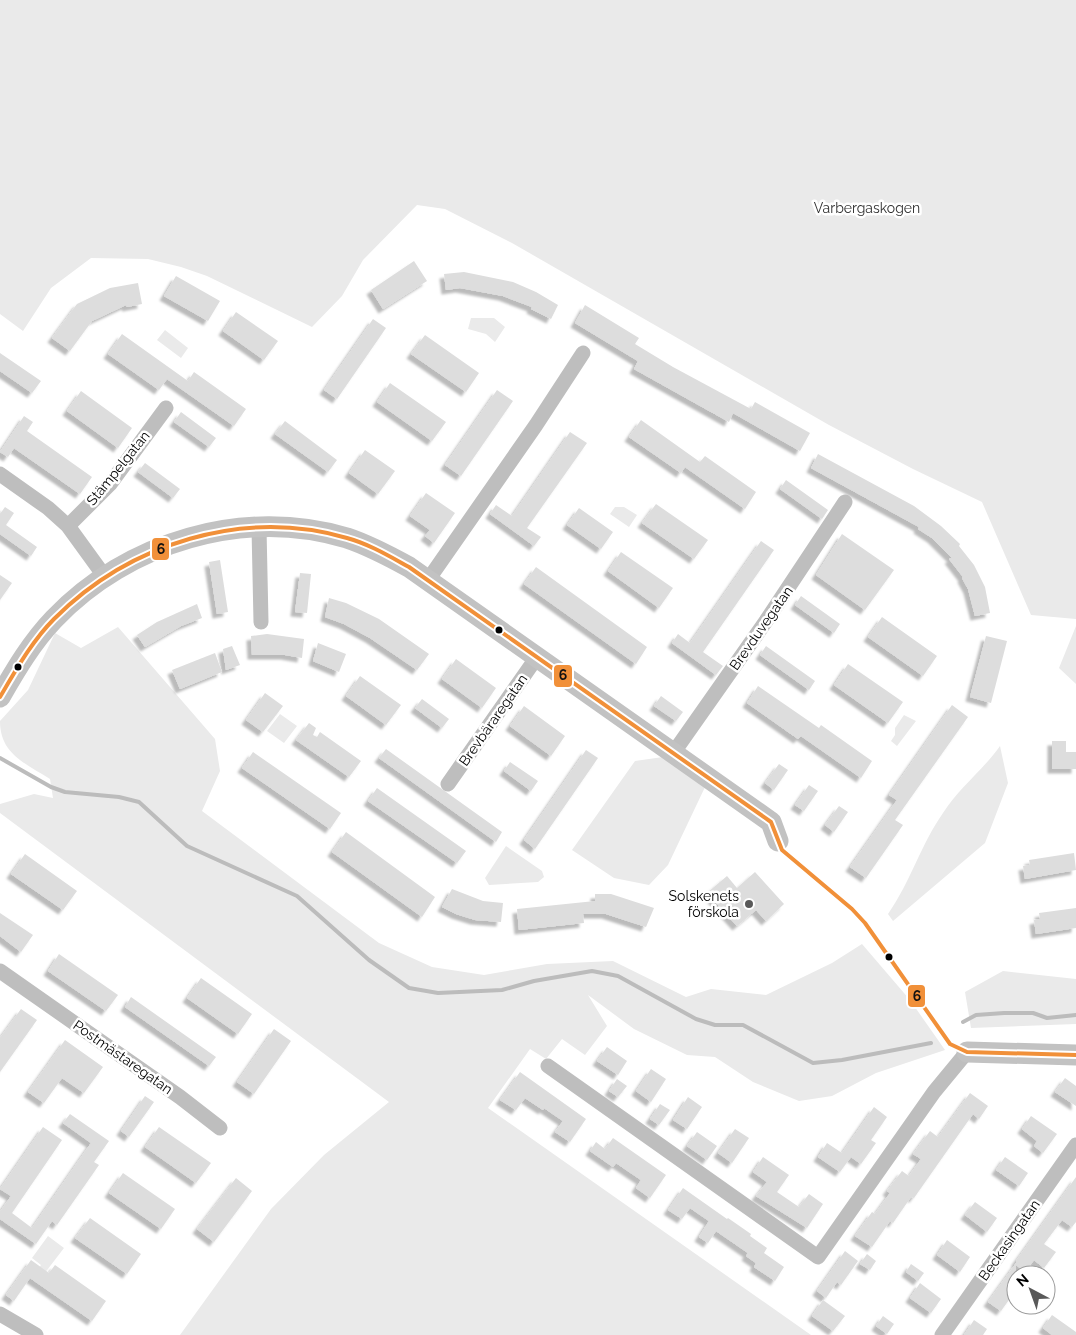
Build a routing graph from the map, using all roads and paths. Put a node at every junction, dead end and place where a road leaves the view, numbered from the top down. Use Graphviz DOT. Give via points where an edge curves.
graph roads {
  1 [pos="583,353"];
  2 [pos="166,408"];
  3 [pos="0,474"];
  4 [pos="845,502"];
  5 [pos="68,526"];
  6 [pos="259,528"];
  7 [pos="105,577"];
  8 [pos="428,580"];
  9 [pos="261,622"];
  10 [pos="537,657"];
  11 [pos="0,697"];
  12 [pos="674,752"];
  13 [pos="448,784"];
  14 [pos="778,841"];
  15 [pos="0,971"];
  16 [pos="967,1052"];
  17 [pos="1076,1054"];
  18 [pos="548,1066"];
  19 [pos="220,1128"];
  20 [pos="1076,1145"];
  21 [pos="0,1314"];
  22 [pos="36,1335"];
  23 [pos="942,1335"];
  1 -- 8 [label="street"];
  2 -- 5 [label="street, Stämpelgatan" via="110,484"];
  3 -- 5 [label="street"];
  4 -- 12 [label="street, Brevduvegatan"];
  5 -- 7 [label="street"];
  6 -- 7 [label="street" via="217,531 160,546"];
  6 -- 8 [label="street" via="303,530 345,538 388,555"];
  6 -- 9 [label="street"];
  7 -- 11 [label="street" via="54,619 31,646"];
  8 -- 10 [label="street"];
  10 -- 12 [label="street"];
  10 -- 13 [label="street, Brevbäraregatan"];
  12 -- 14 [label="street" via="771,822"];
  15 -- 19 [label="street, Postmästaregatan"];
  16 -- 17 [label="street"];
  16 -- 18 [label="street" via="934,1092 818,1257"];
  20 -- 23 [label="street, Beckasingatan"];
  21 -- 22 [label="street"];
}
